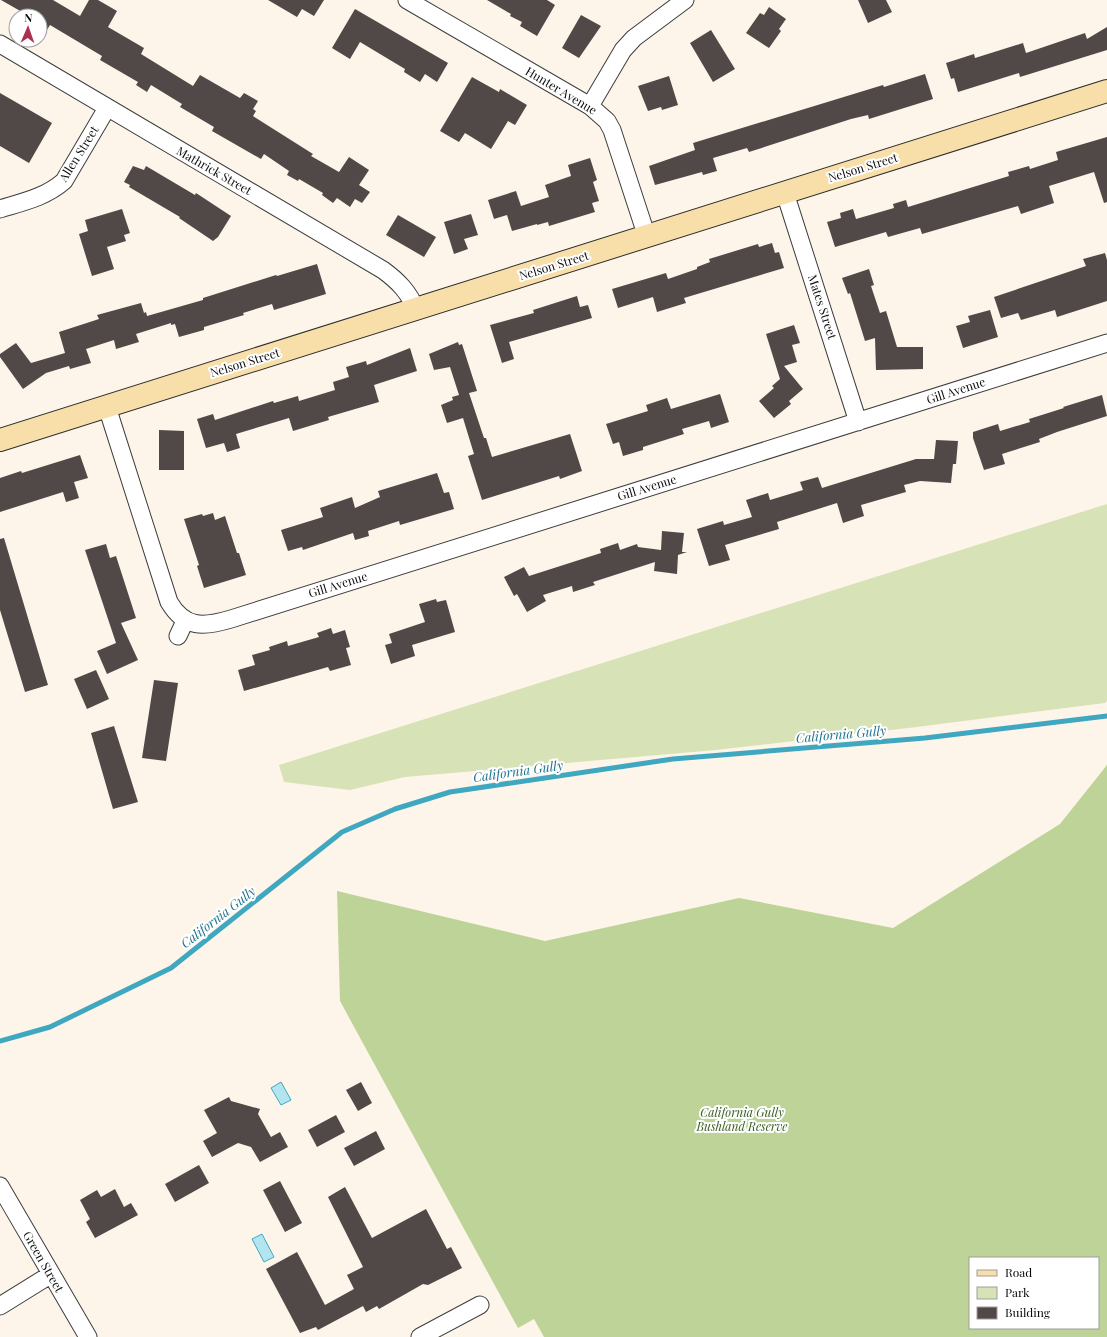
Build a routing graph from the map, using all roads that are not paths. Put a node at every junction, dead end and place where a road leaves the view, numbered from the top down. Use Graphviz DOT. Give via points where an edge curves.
graph roads {
  1 [pos="407,0"];
  2 [pos="684,0"];
  3 [pos="0,44"];
  4 [pos="1107,91"];
  5 [pos="590,106"];
  6 [pos="107,108"];
  7 [pos="785,193"];
  8 [pos="0,209"];
  9 [pos="647,237"];
  10 [pos="416,310"];
  11 [pos="1107,343"];
  12 [pos="107,407"];
  13 [pos="858,422"];
  14 [pos="0,440"];
  15 [pos="185,621"];
  16 [pos="178,636"];
  17 [pos="0,1186"];
  18 [pos="50,1275"];
  19 [pos="480,1305"];
  20 [pos="0,1306"];
  21 [pos="88,1337"];
  22 [pos="420,1337"];
  1 -- 5 [label="street, Hunter Avenue"];
  2 -- 5 [label="street" via="634,38 623,50"];
  3 -- 6 [label="street, Mathrick Street"];
  4 -- 7 [label="street, Nelson Street"];
  5 -- 9 [label="street, Hunter Avenue" via="607,121 612,130"];
  6 -- 8 [label="street, Allen Street" via="64,181 56,189"];
  6 -- 10 [label="street, Mathrick Street" via="383,270 403,286"];
  7 -- 9 [label="street, Nelson Street"];
  7 -- 13 [label="street, Mates Street"];
  9 -- 10 [label="street, Nelson Street"];
  10 -- 12 [label="street, Nelson Street"];
  11 -- 13 [label="street, Gill Avenue"];
  12 -- 14 [label="street, Nelson Street"];
  12 -- 15 [label="street" via="169,602 175,614"];
  13 -- 15 [label="street, Gill Avenue" via="231,619 205,624"];
  15 -- 16 [label="street"];
  17 -- 18 [label="street, Green Street"];
  18 -- 20 [label="street"];
  18 -- 21 [label="street, Green Street"];
  19 -- 22 [label="street"];
}
